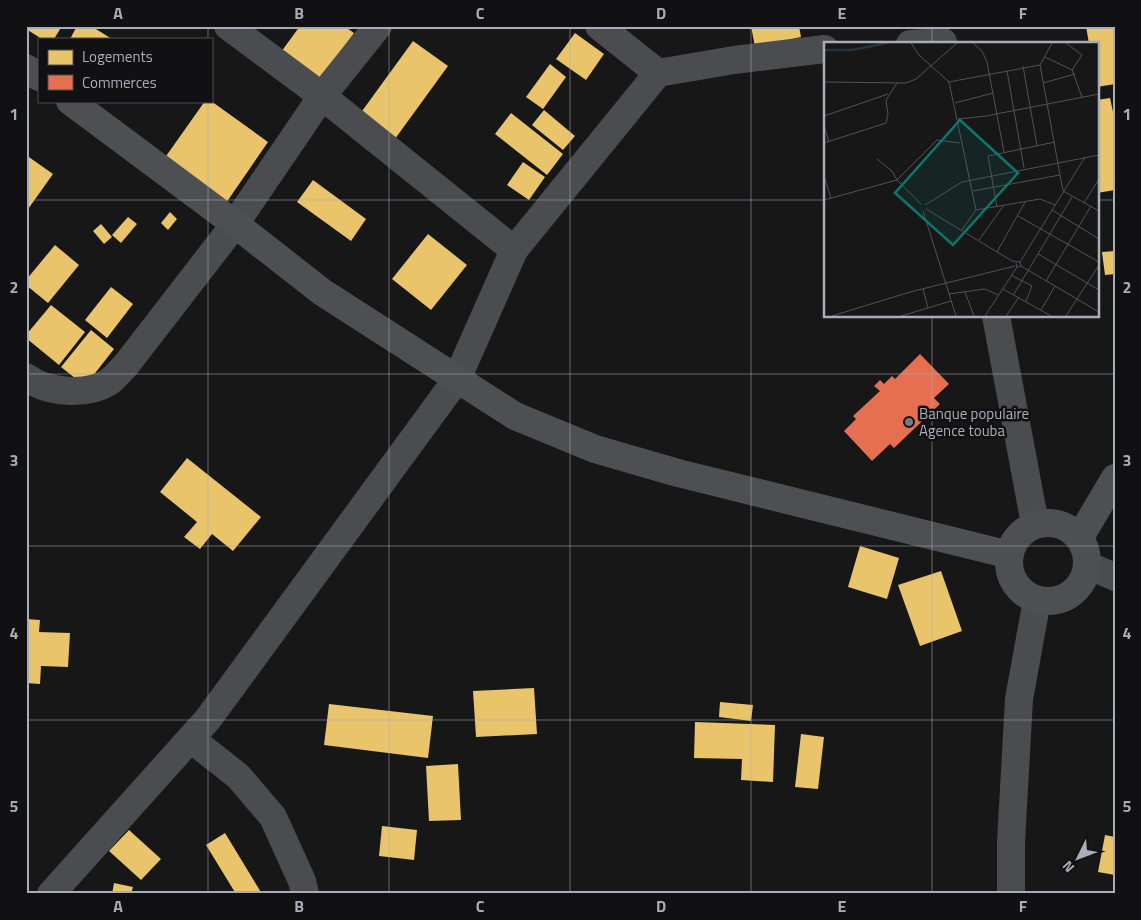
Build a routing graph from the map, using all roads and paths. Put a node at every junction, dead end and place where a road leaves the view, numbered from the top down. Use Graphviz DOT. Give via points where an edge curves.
graph roads {
  1 [pos="228,26"];
  2 [pos="378,26"];
  3 [pos="598,26"];
  4 [pos="942,37"];
  5 [pos="919,42"];
  6 [pos="824,49"];
  7 [pos="26,68"];
  8 [pos="658,73"];
  9 [pos="38,76"];
  10 [pos="322,96"];
  11 [pos="71,102"];
  12 [pos="235,224"];
  13 [pos="514,250"];
  14 [pos="996,318"];
  15 [pos="26,378"];
  16 [pos="457,379"];
  17 [pos="1115,478"];
  18 [pos="1036,524"];
  19 [pos="1080,537"];
  20 [pos="1010,555"];
  21 [pos="1087,564"];
  22 [pos="1115,578"];
  23 [pos="1037,600"];
  24 [pos="191,739"];
  25 [pos="51,894"];
  26 [pos="305,894"];
  27 [pos="1011,894"];
  1 -- 10 [label="street"];
  2 -- 10 [label="street"];
  3 -- 8 [label="street"];
  4 -- 5 [label="street"];
  6 -- 8 [label="street"];
  7 -- 9 [label="main road"];
  8 -- 13 [label="street"];
  10 -- 12 [label="street"];
  10 -- 13 [label="street"];
  11 -- 12 [label="main road"];
  12 -- 15 [label="street" via="126,365 109,382 86,391 58,390"];
  12 -- 16 [label="main road" via="322,292"];
  13 -- 16 [label="street"];
  14 -- 18 [label="street"];
  16 -- 20 [label="main road" via="515,416 596,449 678,473"];
  16 -- 24 [label="street"];
  17 -- 19 [label="main road"];
  18 -- 19 [label="main road" via="1060,523"];
  18 -- 20 [label="main road" via="1022,532"];
  19 -- 21 [label="main road" via="1086,550"];
  20 -- 23 [label="main road" via="1010,569 1015,582 1024,593"];
  21 -- 22 [label="street"];
  21 -- 23 [label="main road" via="1084,578 1065,598 1051,602"];
  23 -- 27 [label="street" via="1019,699"];
  24 -- 25 [label="street"];
  24 -- 26 [label="street" via="238,776 273,817"];
}
